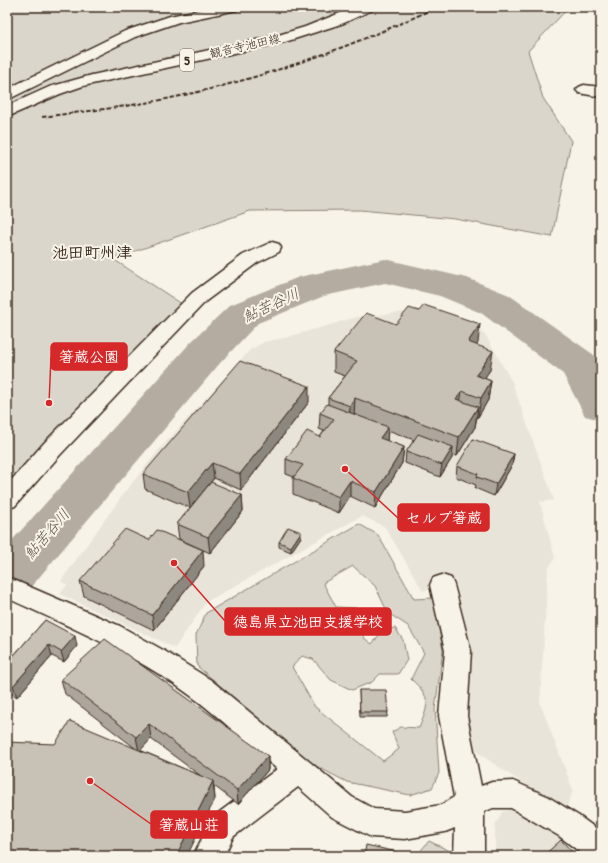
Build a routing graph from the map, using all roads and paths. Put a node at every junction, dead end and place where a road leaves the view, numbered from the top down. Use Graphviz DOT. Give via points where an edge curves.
graph roads {
  1 [pos="232,7"];
  2 [pos="367,7"];
  3 [pos="584,90"];
  4 [pos="601,92"];
  5 [pos="7,95"];
  6 [pos="7,112"];
  7 [pos="272,248"];
  8 [pos="7,500"];
  9 [pos="442,585"];
  10 [pos="7,586"];
  11 [pos="298,770"];
  12 [pos="470,804"];
  13 [pos="601,850"];
  14 [pos="208,856"];
  15 [pos="469,856"];
  1 -- 5 [label="street" via="175,19 130,34"];
  2 -- 6 [label="street, 観音寺池田線 / 5" via="321,26 252,47 72,85"];
  3 -- 4 [label="street"];
  7 -- 8 [label="street" via="250,259 199,297"];
  9 -- 12 [label="street" via="458,651 453,716"];
  10 -- 11 [label="street" via="110,634 154,658 201,688"];
  11 -- 12 [label="street" via="342,807 371,823 405,825 446,818"];
  11 -- 14 [label="street" via="223,827"];
  12 -- 13 [label="street" via="492,795 513,794 569,826"];
  12 -- 15 [label="street"];
}
